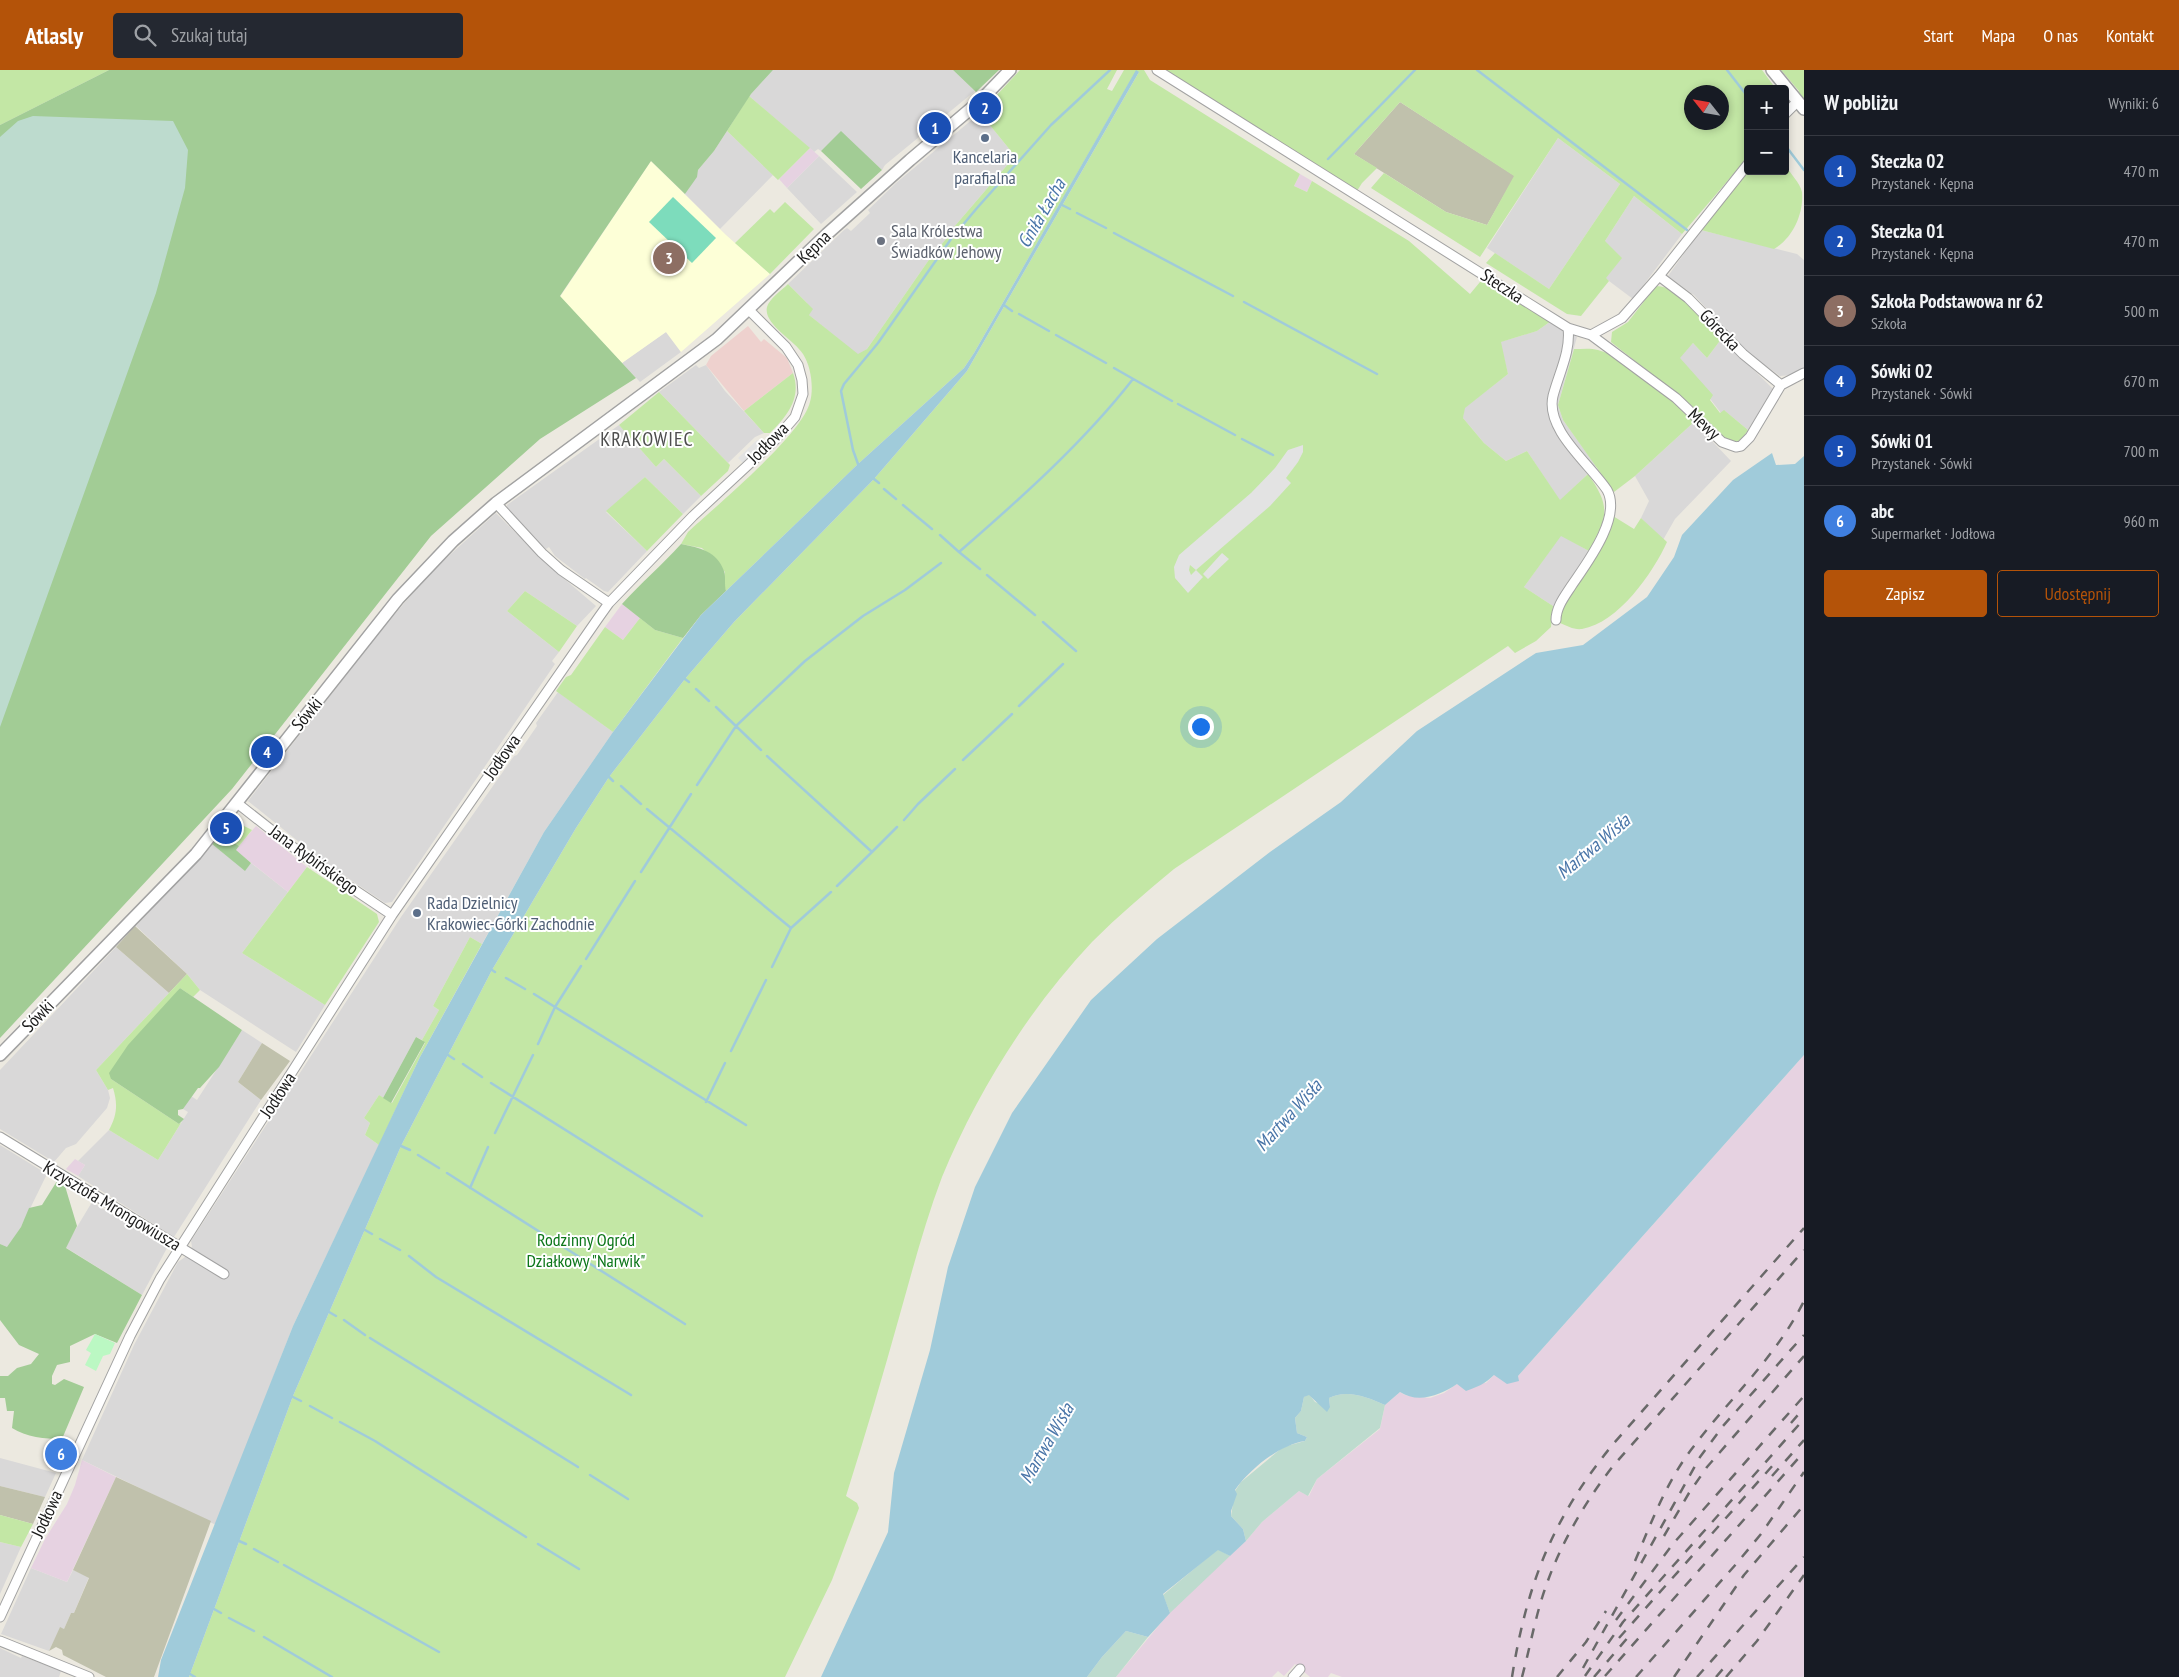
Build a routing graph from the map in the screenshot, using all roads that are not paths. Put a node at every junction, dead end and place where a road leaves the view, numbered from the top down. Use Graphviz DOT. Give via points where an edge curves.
graph roads {
  1 [pos="1010,70"];
  2 [pos="1157,70"];
  3 [pos="1772,70"];
  4 [pos="1801,106"];
  5 [pos="1789,112"];
  6 [pos="1744,169"];
  7 [pos="1659,276"];
  8 [pos="749,310"];
  9 [pos="1568,328"];
  10 [pos="1591,335"];
  11 [pos="1804,373"];
  12 [pos="1781,385"];
  13 [pos="613,417"];
  14 [pos="496,503"];
  15 [pos="609,603"];
  16 [pos="1556,620"];
  17 [pos="237,803"];
  18 [pos="392,916"];
  19 [pos="0,1055"];
  20 [pos="0,1137"];
  21 [pos="179,1247"];
  22 [pos="224,1274"];
  23 [pos="0,1617"];
  24 [pos="0,1641"];
  25 [pos="1300,1669"];
  26 [pos="89,1677"];
  27 [pos="1293,1677"];
  1 -- 8 [label="street, Kępna" via="981,100 826,234"];
  2 -- 9 [label="street, Steczka"];
  3 -- 4 [label="street"];
  4 -- 5 [label="street"];
  6 -- 7 [label="street"];
  7 -- 10 [label="street" via="1622,318"];
  7 -- 12 [label="street, Górecka" via="1688,298 1743,354"];
  8 -- 13 [label="street, Kępna" via="693,358"];
  8 -- 15 [label="street, Jodłowa" via="796,360 803,394 795,417"];
  9 -- 10 [label="street"];
  9 -- 16 [label="street" via="1570,341 1554,396 1553,413 1566,439 1607,490 1612,508 1602,535 1561,603"];
  10 -- 12 [label="street, Mewy" via="1676,398 1732,447 1746,442"];
  11 -- 12 [label="street"];
  13 -- 14 [label="street, Sówki"];
  14 -- 15 [label="street" via="561,570"];
  14 -- 17 [label="street, Sówki" via="453,541 398,599"];
  15 -- 18 [label="street, Jodłowa"];
  17 -- 18 [label="street, Jana Rybińskiego" via="307,858"];
  17 -- 19 [label="street, Sówki" via="196,854"];
  18 -- 21 [label="street, Jodłowa"];
  20 -- 21 [label="street, Krzysztofa Mrongowiusza"];
  21 -- 22 [label="street, Krzysztofa Mrongowiusza"];
  21 -- 23 [label="street, Jodłowa" via="130,1336"];
  24 -- 26 [label="street"];
  25 -- 27 [label="street"];
}
